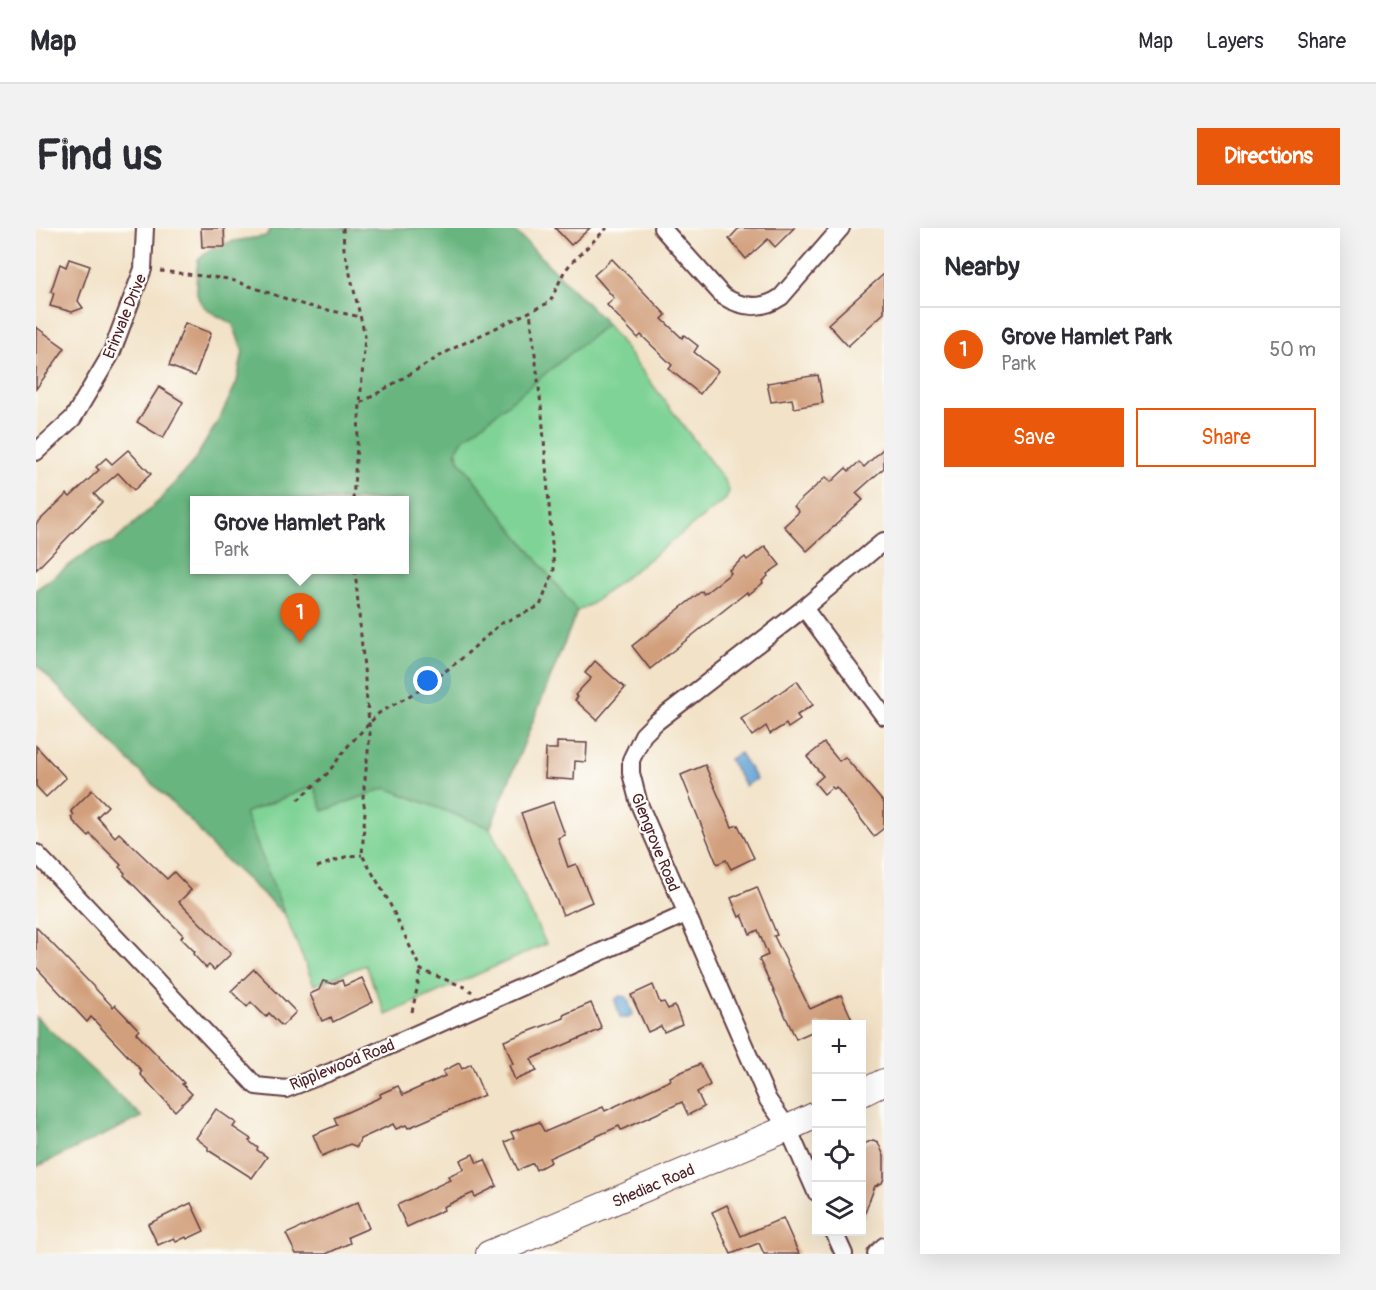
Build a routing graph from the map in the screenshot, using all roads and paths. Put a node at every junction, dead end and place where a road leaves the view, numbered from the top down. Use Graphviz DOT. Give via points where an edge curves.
graph roads {
  1 [pos="145,228"];
  2 [pos="343,228"];
  3 [pos="608,228"];
  4 [pos="662,228"];
  5 [pos="841,228"];
  6 [pos="143,268"];
  7 [pos="530,312"];
  8 [pos="361,317"];
  9 [pos="361,403"];
  10 [pos="36,452"];
  11 [pos="353,496"];
  12 [pos="884,541"];
  13 [pos="355,574"];
  14 [pos="804,608"];
  15 [pos="884,716"];
  16 [pos="369,724"];
  17 [pos="298,800"];
  18 [pos="36,853"];
  19 [pos="362,855"];
  20 [pos="317,867"];
  21 [pos="686,914"];
  22 [pos="421,970"];
  23 [pos="484,1003"];
  24 [pos="412,1012"];
  25 [pos="884,1082"];
  26 [pos="866,1091"];
  27 [pos="812,1116"];
  28 [pos="788,1128"];
  29 [pos="812,1183"];
  30 [pos="836,1236"];
  31 [pos="884,1246"];
  32 [pos="489,1254"];
  33 [pos="844,1254"];
  34 [pos="876,1254"];
  1 -- 6 [label="street, Erinvale Drive"];
  2 -- 8 [label="path" via="344,249"];
  3 -- 7 [label="path" via="564,272 550,302"];
  4 -- 5 [label="street" via="723,296 734,303 760,307 781,297"];
  6 -- 8 [label="path" via="229,279 304,305"];
  6 -- 10 [label="street, Erinvale Drive" via="111,354 73,418"];
  7 -- 9 [label="path" via="452,349"];
  7 -- 16 [label="path" via="554,570 540,606 500,624 451,667 379,713"];
  8 -- 9 [label="path" via="366,336"];
  9 -- 11 [label="path"];
  12 -- 14 [label="street, Glengrove Road"];
  13 -- 16 [label="path"];
  14 -- 15 [label="street"];
  14 -- 21 [label="street, Glengrove Road" via="655,723 643,735 631,760 639,804"];
  16 -- 17 [label="path" via="327,774"];
  16 -- 19 [label="path"];
  18 -- 23 [label="street, Ripplewood Road" via="256,1086 286,1089"];
  19 -- 20 [label="path"];
  19 -- 22 [label="path"];
  21 -- 23 [label="street, Ripplewood Road"];
  21 -- 28 [label="street, Glengrove Road" via="768,1100"];
  22 -- 23 [label="path" via="467,987"];
  22 -- 24 [label="path"];
  25 -- 26 [label="main road"];
  27 -- 28 [label="main road, Shediac Road"];
  28 -- 29 [label="street, Glengrove Road"];
  28 -- 32 [label="main road, Shediac Road"];
  30 -- 33 [label="street"];
  31 -- 34 [label="street"];
}
